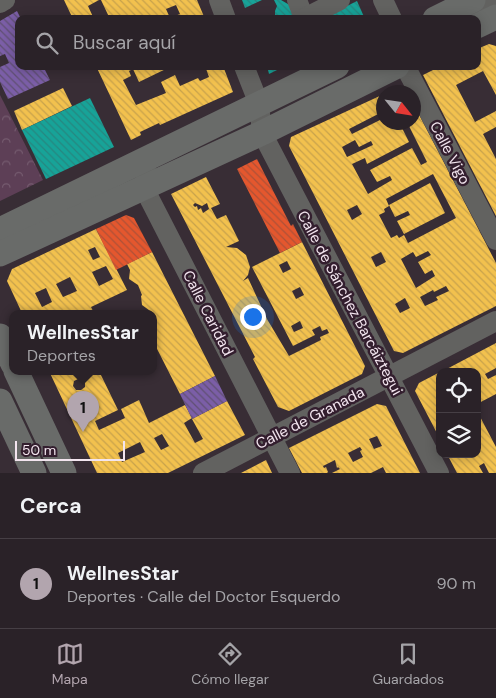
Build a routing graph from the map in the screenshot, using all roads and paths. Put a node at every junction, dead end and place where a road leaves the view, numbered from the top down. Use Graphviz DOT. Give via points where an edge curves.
graph roads {
  1 [pos="5,0"];
  2 [pos="219,0"];
  3 [pos="340,0"];
  4 [pos="384,0"];
  5 [pos="473,0"];
  6 [pos="496,2"];
  7 [pos="0,3"];
  8 [pos="301,12"];
  9 [pos="225,15"];
  10 [pos="390,15"];
  11 [pos="443,15"];
  12 [pos="481,15"];
  13 [pos="496,17"];
  14 [pos="481,24"];
  15 [pos="246,70"];
  16 [pos="329,70"];
  17 [pos="389,70"];
  18 [pos="407,70"];
  19 [pos="259,104"];
  20 [pos="262,133"];
  21 [pos="195,135"];
  22 [pos="144,188"];
  23 [pos="0,230"];
  24 [pos="496,240"];
  25 [pos="0,254"];
  26 [pos="496,322"];
  27 [pos="0,336"];
  28 [pos="9,355"];
  29 [pos="18,375"];
  30 [pos="389,378"];
  31 [pos="0,401"];
  32 [pos="272,438"];
  33 [pos="34,473"];
  34 [pos="64,473"];
  35 [pos="203,473"];
  36 [pos="290,473"];
  37 [pos="439,473"];
  1 -- 7 [label="street"];
  2 -- 9 [label="street"];
  3 -- 8 [label="street"];
  4 -- 10 [label="street"];
  5 -- 11 [label="main road"];
  6 -- 12 [label="street"];
  13 -- 14 [label="main road"];
  15 -- 19 [label="street"];
  16 -- 19 [label="main road"];
  17 -- 20 [label="main road"];
  18 -- 24 [label="street, Calle Vigo"];
  19 -- 20 [label="street"];
  19 -- 21 [label="main road"];
  20 -- 22 [label="main road"];
  20 -- 30 [label="street, Calle de Sánchez Barcáiztegui"];
  21 -- 22 [label="street" via="149,168"];
  21 -- 23 [label="main road"];
  22 -- 25 [label="main road"];
  22 -- 32 [label="street, Calle Caridad"];
  26 -- 30 [label="street, Calle de Granada"];
  27 -- 28 [label="main road"];
  29 -- 34 [label="main road"];
  30 -- 32 [label="street, Calle de Granada"];
  30 -- 37 [label="street, Calle de Sánchez Barcáiztegui"];
  31 -- 33 [label="main road"];
  32 -- 35 [label="street, Calle de Granada"];
  32 -- 36 [label="street, Calle Caridad"];
}
